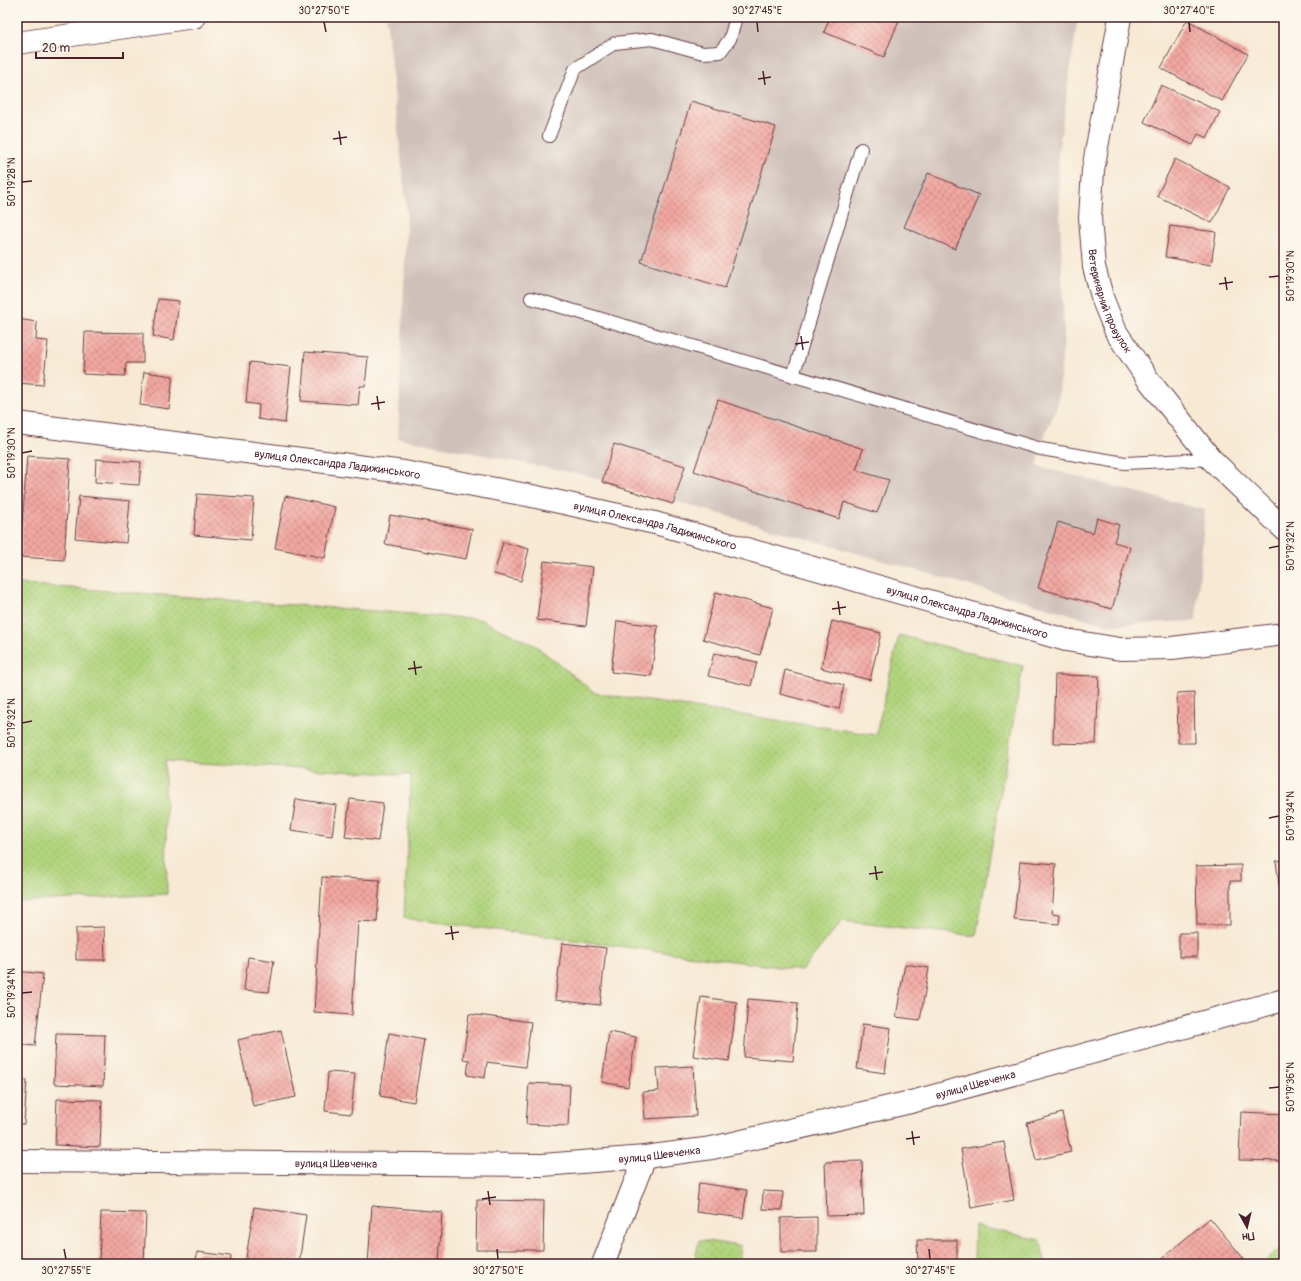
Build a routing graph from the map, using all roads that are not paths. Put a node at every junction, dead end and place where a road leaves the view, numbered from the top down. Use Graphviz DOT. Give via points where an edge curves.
graph roads {
  1 [pos="194,17"];
  2 [pos="736,17"];
  3 [pos="1120,17"];
  4 [pos="17,43"];
  5 [pos="549,136"];
  6 [pos="861,149"];
  7 [pos="531,298"];
  8 [pos="793,376"];
  9 [pos="17,423"];
  10 [pos="1212,459"];
  11 [pos="1284,529"];
  12 [pos="1284,634"];
  13 [pos="1284,1000"];
  14 [pos="645,1157"];
  15 [pos="17,1161"];
  16 [pos="603,1264"];
  1 -- 4 [label="street"];
  2 -- 5 [label="lane" via="730,39 720,52 703,53 652,39 615,44 575,70"];
  3 -- 10 [label="street, Ветеринарний провулок" via="1093,170 1090,218 1094,268 1116,332 1147,378"];
  6 -- 8 [label="lane"];
  7 -- 8 [label="lane"];
  8 -- 10 [label="lane" via="1041,450 1125,463"];
  9 -- 12 [label="street, вулиця Олександра Ладижинського" via="404,472 532,496 655,523 1066,640 1120,649 1172,648"];
  10 -- 11 [label="street, Ветеринарний провулок"];
  13 -- 14 [label="street, вулиця Шевченка" via="915,1101 712,1148"];
  14 -- 15 [label="street, вулиця Шевченка" via="543,1165"];
  14 -- 16 [label="street"];
}
